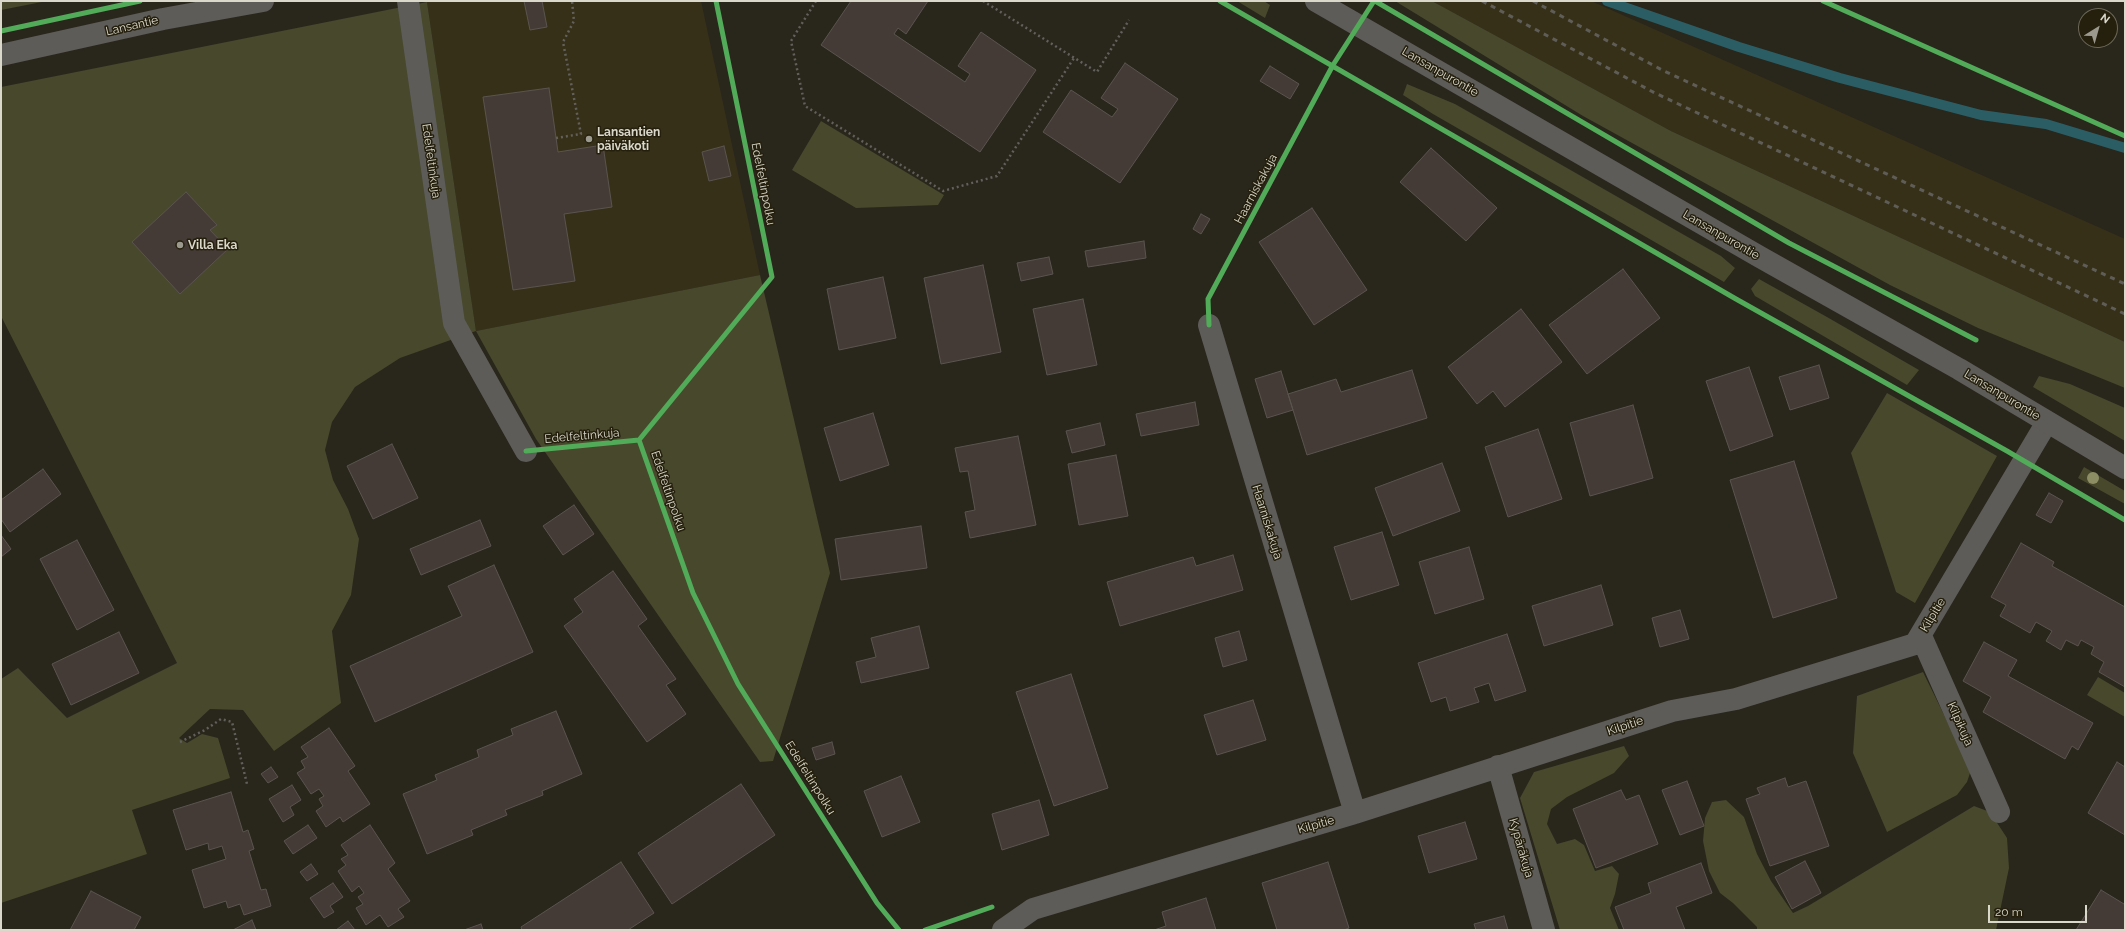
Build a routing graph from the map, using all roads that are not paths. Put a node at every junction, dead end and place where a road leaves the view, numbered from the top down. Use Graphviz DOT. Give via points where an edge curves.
graph roads {
  1 [pos="263,1"];
  2 [pos="408,1"];
  3 [pos="1316,1"];
  4 [pos="1,55"];
  5 [pos="1209,325"];
  6 [pos="2047,422"];
  7 [pos="526,451"];
  8 [pos="2125,468"];
  9 [pos="1921,636"];
  10 [pos="1498,766"];
  11 [pos="1999,812"];
  12 [pos="1355,813"];
  13 [pos="1003,930"];
  14 [pos="1544,930"];
  1 -- 4 [label="street, Lansantie" via="164,19"];
  2 -- 7 [label="street, Edelfeltinkuja" via="454,323"];
  3 -- 6 [label="street, Lansanpurontie"];
  5 -- 12 [label="street, Haarniskakuja"];
  6 -- 8 [label="street, Lansanpurontie"];
  6 -- 9 [label="street, Kilpitie"];
  9 -- 10 [label="street, Kilpitie" via="1915,644 1903,649 1736,699 1672,711"];
  9 -- 11 [label="street, Kilpikuja"];
  10 -- 12 [label="street, Kilpitie"];
  10 -- 14 [label="street, Kypäräkuja"];
  12 -- 13 [label="street, Kilpitie" via="1032,909"];
}
